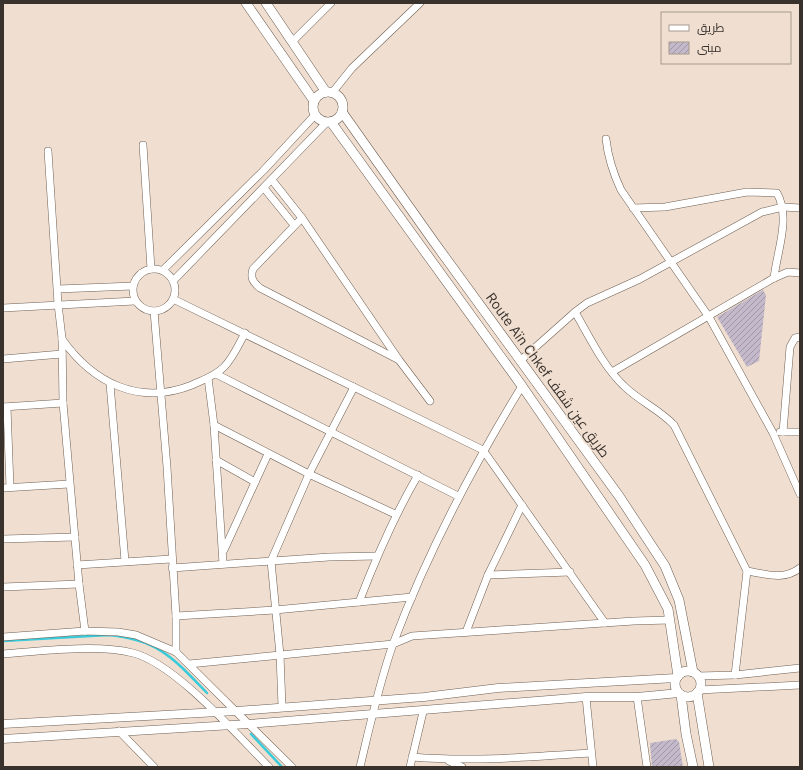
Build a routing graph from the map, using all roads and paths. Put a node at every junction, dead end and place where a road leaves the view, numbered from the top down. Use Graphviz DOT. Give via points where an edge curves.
graph roads {
  1 [pos="246,3"];
  2 [pos="266,3"];
  3 [pos="331,3"];
  4 [pos="420,3"];
  5 [pos="293,41"];
  6 [pos="329,92"];
  7 [pos="314,101"];
  8 [pos="342,112"];
  9 [pos="315,115"];
  10 [pos="329,122"];
  11 [pos="606,139"];
  12 [pos="143,145"];
  13 [pos="48,151"];
  14 [pos="272,180"];
  15 [pos="264,188"];
  16 [pos="783,207"];
  17 [pos="633,208"];
  18 [pos="800,208"];
  19 [pos="302,218"];
  20 [pos="294,225"];
  21 [pos="671,263"];
  22 [pos="151,269"];
  23 [pos="163,270"];
  24 [pos="800,273"];
  25 [pos="774,278"];
  26 [pos="173,281"];
  27 [pos="133,286"];
  28 [pos="58,289"];
  29 [pos="173,299"];
  30 [pos="135,301"];
  31 [pos="58,304"];
  32 [pos="3,308"];
  33 [pos="154,311"];
  34 [pos="575,312"];
  35 [pos="709,317"];
  36 [pos="245,333"];
  37 [pos="800,337"];
  38 [pos="62,338"];
  39 [pos="62,354"];
  40 [pos="3,359"];
  41 [pos="399,360"];
  42 [pos="521,360"];
  43 [pos="612,372"];
  44 [pos="216,374"];
  45 [pos="208,378"];
  46 [pos="110,384"];
  47 [pos="522,386"];
  48 [pos="354,387"];
  49 [pos="160,394"];
  50 [pos="430,401"];
  51 [pos="63,403"];
  52 [pos="5,407"];
  53 [pos="214,425"];
  54 [pos="331,432"];
  55 [pos="783,432"];
  56 [pos="800,432"];
  57 [pos="774,433"];
  58 [pos="483,450"];
  59 [pos="268,454"];
  60 [pos="216,460"];
  61 [pos="309,474"];
  62 [pos="418,475"];
  63 [pos="255,482"];
  64 [pos="69,484"];
  65 [pos="7,488"];
  66 [pos="800,494"];
  67 [pos="458,496"];
  68 [pos="522,505"];
  69 [pos="395,514"];
  70 [pos="75,537"];
  71 [pos="3,539"];
  72 [pos="223,551"];
  73 [pos="377,556"];
  74 [pos="171,559"];
  75 [pos="271,561"];
  76 [pos="125,562"];
  77 [pos="223,564"];
  78 [pos="78,565"];
  79 [pos="172,568"];
  80 [pos="800,568"];
  81 [pos="747,571"];
  82 [pos="570,572"];
  83 [pos="488,575"];
  84 [pos="78,584"];
  85 [pos="3,587"];
  86 [pos="412,597"];
  87 [pos="359,602"];
  88 [pos="275,610"];
  89 [pos="176,616"];
  90 [pos="670,620"];
  91 [pos="605,623"];
  92 [pos="85,631"];
  93 [pos="466,632"];
  94 [pos="3,637"];
  95 [pos="393,644"];
  96 [pos="176,652"];
  97 [pos="3,654"];
  98 [pos="280,655"];
  99 [pos="189,664"];
  100 [pos="800,668"];
  101 [pos="696,674"];
  102 [pos="735,675"];
  103 [pos="677,677"];
  104 [pos="800,685"];
  105 [pos="698,691"];
  106 [pos="680,694"];
  107 [pos="586,697"];
  108 [pos="637,697"];
  109 [pos="376,700"];
  110 [pos="282,706"];
  111 [pos="236,711"];
  112 [pos="215,712"];
  113 [pos="422,712"];
  114 [pos="372,715"];
  115 [pos="3,724"];
  116 [pos="250,724"];
  117 [pos="228,726"];
  118 [pos="119,731"];
  119 [pos="3,739"];
  120 [pos="590,753"];
  121 [pos="412,757"];
  122 [pos="448,760"];
  123 [pos="154,767"];
  124 [pos="269,767"];
  125 [pos="292,767"];
  126 [pos="360,767"];
  127 [pos="410,767"];
  128 [pos="462,767"];
  129 [pos="593,767"];
  130 [pos="647,767"];
  131 [pos="693,767"];
  132 [pos="709,767"];
  1 -- 7 [label="main road"];
  2 -- 5 [label="main road"];
  3 -- 5 [label="street"];
  4 -- 6 [label="street"];
  5 -- 6 [label="main road"];
  6 -- 7 [label="main road" via="318,95"];
  6 -- 8 [label="main road" via="341,100"];
  7 -- 9 [label="main road"];
  8 -- 10 [label="main road" via="339,117"];
  8 -- 42 [label="main road, Route Aïn Chkef طريق عين شقف"];
  9 -- 10 [label="main road" via="321,121"];
  9 -- 23 [label="street" via="263,171"];
  10 -- 14 [label="street"];
  10 -- 47 [label="main road, Route Aïn Chkef طريق عين شقف"];
  11 -- 17 [label="street" via="612,172"];
  12 -- 22 [label="street"];
  13 -- 28 [label="street"];
  14 -- 15 [label="street"];
  14 -- 19 [label="street"];
  15 -- 20 [label="street"];
  15 -- 26 [label="street"];
  16 -- 17 [label="street" via="778,193 767,192 719,196 665,207"];
  16 -- 18 [label="street"];
  16 -- 21 [label="street" via="762,212 734,226"];
  16 -- 25 [label="street" via="782,231"];
  17 -- 21 [label="street"];
  19 -- 20 [label="street"];
  19 -- 41 [label="street"];
  20 -- 41 [label="street" via="253,269 252,280 260,288"];
  21 -- 34 [label="street" via="587,303"];
  21 -- 35 [label="street"];
  22 -- 23 [label="street"];
  22 -- 27 [label="street" via="138,275"];
  23 -- 26 [label="street"];
  24 -- 25 [label="street" via="788,272"];
  25 -- 35 [label="street"];
  26 -- 29 [label="street"];
  27 -- 28 [label="street"];
  27 -- 30 [label="street"];
  28 -- 31 [label="street"];
  29 -- 33 [label="street" via="166,307"];
  29 -- 36 [label="street"];
  30 -- 31 [label="street"];
  30 -- 33 [label="street" via="145,309"];
  31 -- 32 [label="street"];
  31 -- 38 [label="street"];
  33 -- 49 [label="street"];
  34 -- 42 [label="street"];
  34 -- 43 [label="street"];
  35 -- 43 [label="street"];
  35 -- 57 [label="street"];
  36 -- 44 [label="street" via="232,356"];
  36 -- 48 [label="street"];
  37 -- 55 [label="street" via="795,338 790,347"];
  38 -- 39 [label="street"];
  38 -- 46 [label="street" via="74,356"];
  39 -- 40 [label="street"];
  39 -- 51 [label="street"];
  41 -- 50 [label="street"];
  42 -- 101 [label="main road, Route Aïn Chkef طريق عين شقف" via="619,496 665,566 679,600"];
  43 -- 81 [label="street" via="633,394 666,416 674,426"];
  44 -- 45 [label="street"];
  44 -- 54 [label="street"];
  45 -- 49 [label="street"];
  45 -- 53 [label="street"];
  46 -- 49 [label="street" via="132,391"];
  46 -- 76 [label="street"];
  47 -- 58 [label="street"];
  47 -- 90 [label="main road, Route Aïn Chkef طريق عين شقف" via="645,565 668,609"];
  48 -- 54 [label="street"];
  48 -- 58 [label="street"];
  49 -- 74 [label="street" via="167,468"];
  51 -- 52 [label="street"];
  51 -- 64 [label="street"];
  52 -- 65 [label="street"];
  53 -- 59 [label="street"];
  53 -- 60 [label="street"];
  54 -- 61 [label="street"];
  54 -- 62 [label="street"];
  55 -- 56 [label="street"];
  55 -- 57 [label="street"];
  57 -- 66 [label="street"];
  58 -- 67 [label="street"];
  58 -- 68 [label="street"];
  59 -- 61 [label="street"];
  59 -- 63 [label="street"];
  60 -- 63 [label="street"];
  60 -- 72 [label="street"];
  61 -- 69 [label="street"];
  61 -- 75 [label="street"];
  62 -- 67 [label="street"];
  62 -- 69 [label="street"];
  63 -- 72 [label="street"];
  64 -- 65 [label="street"];
  64 -- 70 [label="street"];
  67 -- 86 [label="street"];
  68 -- 82 [label="street"];
  68 -- 83 [label="street"];
  69 -- 73 [label="street"];
  70 -- 71 [label="street"];
  70 -- 78 [label="street"];
  72 -- 77 [label="street"];
  73 -- 75 [label="street"];
  73 -- 87 [label="street"];
  74 -- 76 [label="street"];
  74 -- 79 [label="street"];
  75 -- 77 [label="street"];
  75 -- 88 [label="street"];
  76 -- 78 [label="street"];
  77 -- 79 [label="street"];
  78 -- 84 [label="street"];
  79 -- 89 [label="street"];
  80 -- 81 [label="street" via="786,576"];
  81 -- 102 [label="street"];
  82 -- 83 [label="street"];
  82 -- 91 [label="street"];
  83 -- 93 [label="street"];
  84 -- 85 [label="street"];
  84 -- 92 [label="street"];
  86 -- 87 [label="street"];
  86 -- 95 [label="street"];
  87 -- 88 [label="street"];
  88 -- 89 [label="street"];
  88 -- 98 [label="street"];
  89 -- 96 [label="street"];
  90 -- 91 [label="street"];
  90 -- 103 [label="main road, Route Aïn Chkef طريق عين شقف"];
  91 -- 93 [label="street"];
  92 -- 94 [label="street"];
  92 -- 96 [label="street" via="136,635"];
  93 -- 95 [label="street" via="412,636"];
  95 -- 98 [label="street"];
  95 -- 109 [label="street"];
  96 -- 99 [label="street"];
  97 -- 112 [label="street" via="89,650 133,653 168,671"];
  98 -- 99 [label="street"];
  98 -- 110 [label="street"];
  99 -- 111 [label="street"];
  100 -- 102 [label="street"];
  101 -- 102 [label="street"];
  101 -- 103 [label="main road" via="685,672"];
  101 -- 105 [label="main road" via="701,683"];
  103 -- 106 [label="main road" via="675,685"];
  103 -- 109 [label="street" via="498,688"];
  104 -- 105 [label="street"];
  105 -- 106 [label="main road" via="688,697"];
  105 -- 132 [label="main road"];
  106 -- 108 [label="street"];
  106 -- 131 [label="main road"];
  107 -- 108 [label="street"];
  107 -- 113 [label="street"];
  107 -- 120 [label="street"];
  108 -- 130 [label="street"];
  109 -- 110 [label="street"];
  109 -- 114 [label="street"];
  110 -- 111 [label="street"];
  111 -- 112 [label="street"];
  111 -- 116 [label="street"];
  112 -- 115 [label="street"];
  112 -- 117 [label="street"];
  113 -- 114 [label="street"];
  113 -- 121 [label="street"];
  114 -- 116 [label="street"];
  114 -- 126 [label="street"];
  116 -- 117 [label="street"];
  116 -- 125 [label="street"];
  117 -- 118 [label="street"];
  117 -- 124 [label="street"];
  118 -- 119 [label="street"];
  118 -- 123 [label="street"];
  120 -- 122 [label="street"];
  120 -- 129 [label="street"];
  121 -- 122 [label="street"];
  121 -- 127 [label="street"];
  122 -- 128 [label="street"];
}
